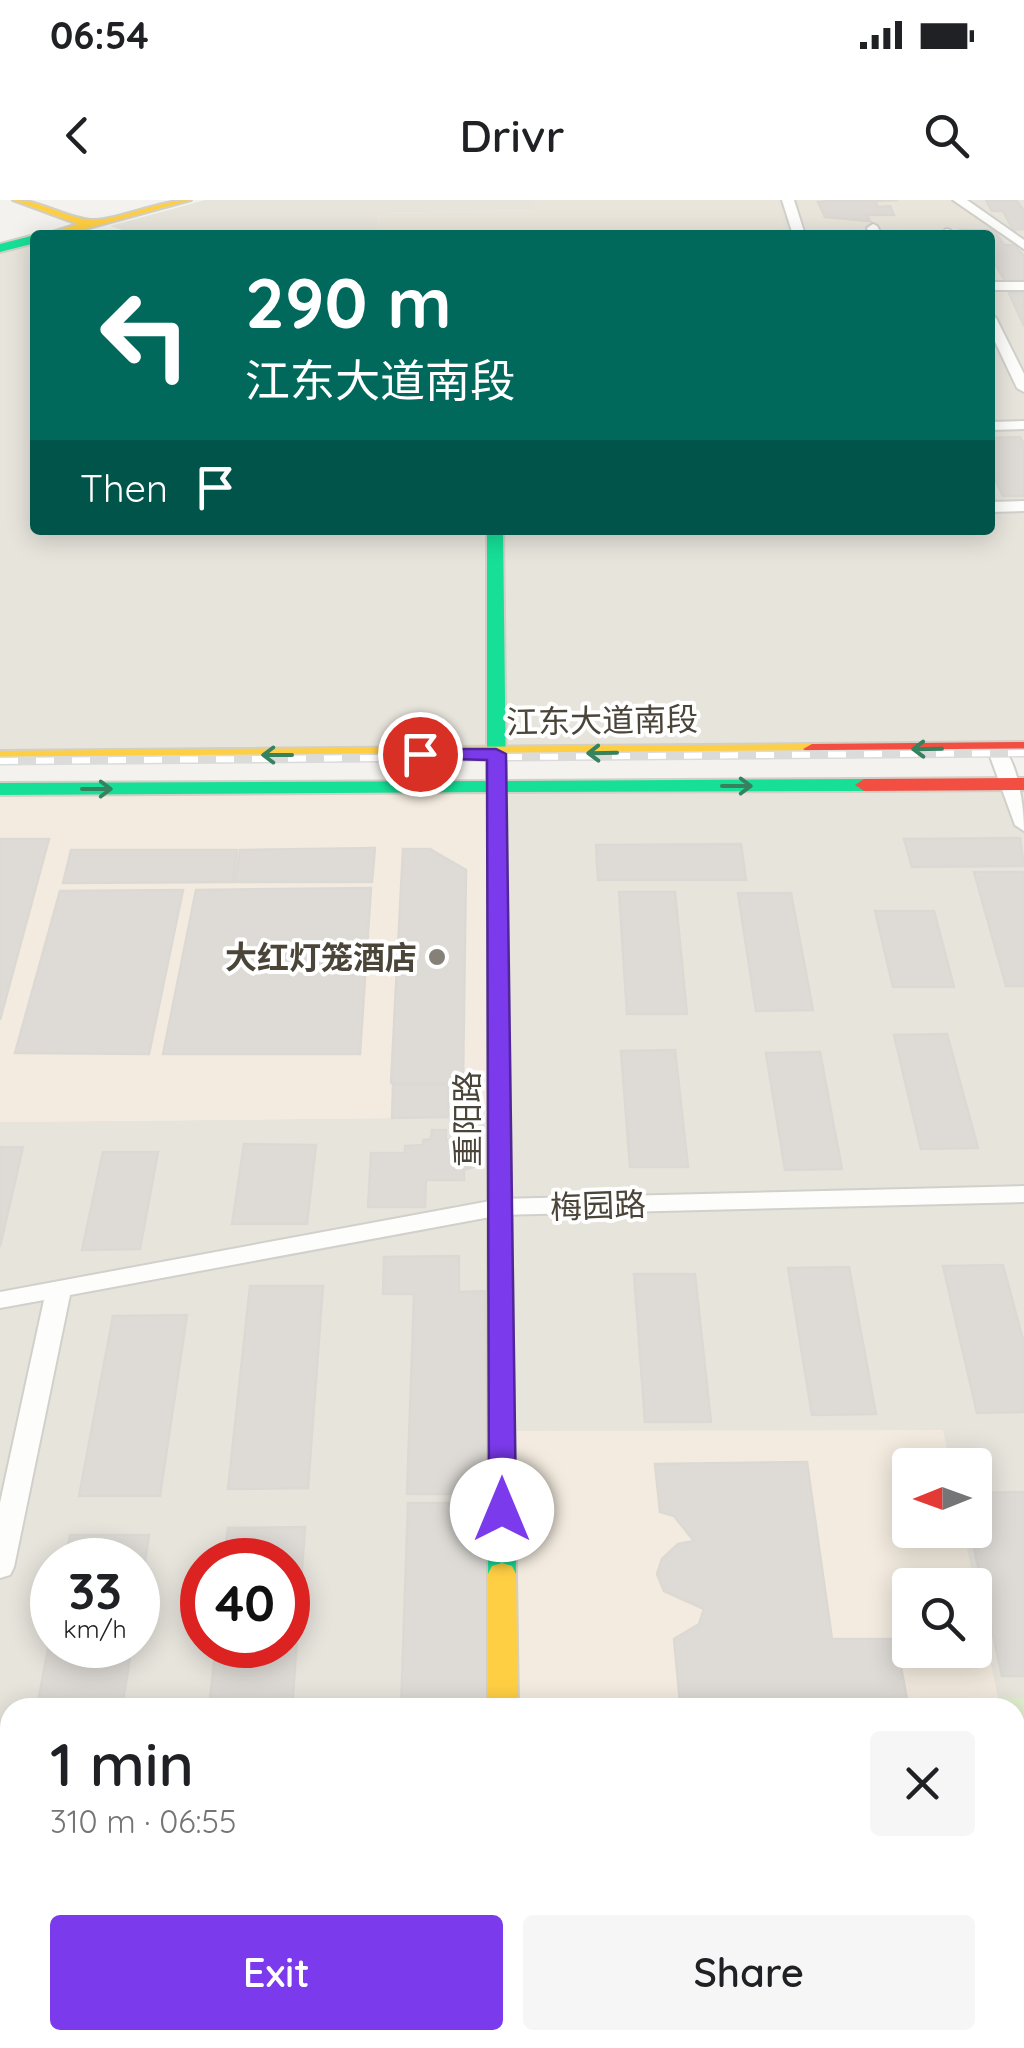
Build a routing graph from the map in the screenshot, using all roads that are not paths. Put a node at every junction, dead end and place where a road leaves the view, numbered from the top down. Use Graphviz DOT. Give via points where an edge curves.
graph roads {
  1 [pos="19,200"];
  2 [pos="185,200"];
  3 [pos="788,200"];
  4 [pos="959,200"];
  5 [pos="90,224"];
  6 [pos="67,230"];
  7 [pos="108,230"];
  8 [pos="797,230"];
  9 [pos="30,240"];
  10 [pos="1024,245"];
  11 [pos="0,248"];
  12 [pos="995,286"];
  13 [pos="1024,286"];
  14 [pos="996,344"];
  15 [pos="1024,344"];
  16 [pos="1024,388"];
  17 [pos="995,426"];
  18 [pos="1024,426"];
  19 [pos="995,506"];
  20 [pos="1024,506"];
  21 [pos="494,535"];
  22 [pos="996,748"];
  23 [pos="1024,748"];
  24 [pos="496,754"];
  25 [pos="0,756"];
  26 [pos="1017,785"];
  27 [pos="497,787"];
  28 [pos="0,789"];
  29 [pos="1024,824"];
  30 [pos="1024,1194"];
  31 [pos="500,1207"];
  32 [pos="59,1289"];
  33 [pos="0,1300"];
  34 [pos="0,1567"];
  35 [pos="503,1698"];
  1 -- 5 [label="street"];
  2 -- 5 [label="street"];
  3 -- 8 [label="street"];
  4 -- 10 [label="street"];
  5 -- 6 [label="street"];
  5 -- 7 [label="street"];
  9 -- 11 [label="street"];
  12 -- 13 [label="street"];
  14 -- 15 [label="street"];
  14 -- 16 [label="street"];
  17 -- 18 [label="street"];
  19 -- 20 [label="street"];
  21 -- 24 [label="street, 重阳路"];
  22 -- 23 [label="street, 江东大道南段"];
  22 -- 24 [label="street, 江东大道南段, one-way"];
  22 -- 26 [label="street"];
  24 -- 25 [label="street, 江东大道南段, one-way"];
  24 -- 27 [label="street, 重阳路"];
  27 -- 26 [label="street, 江东大道南段, one-way"];
  26 -- 29 [label="street"];
  28 -- 27 [label="street, 江东大道南段, one-way"];
  27 -- 31 [label="street, 重阳路"];
  30 -- 31 [label="street, 梅园路"];
  31 -- 32 [label="street, 梅园路"];
  31 -- 35 [label="street, 重阳路"];
  32 -- 33 [label="street, 梅园路"];
  32 -- 34 [label="street"];
}
